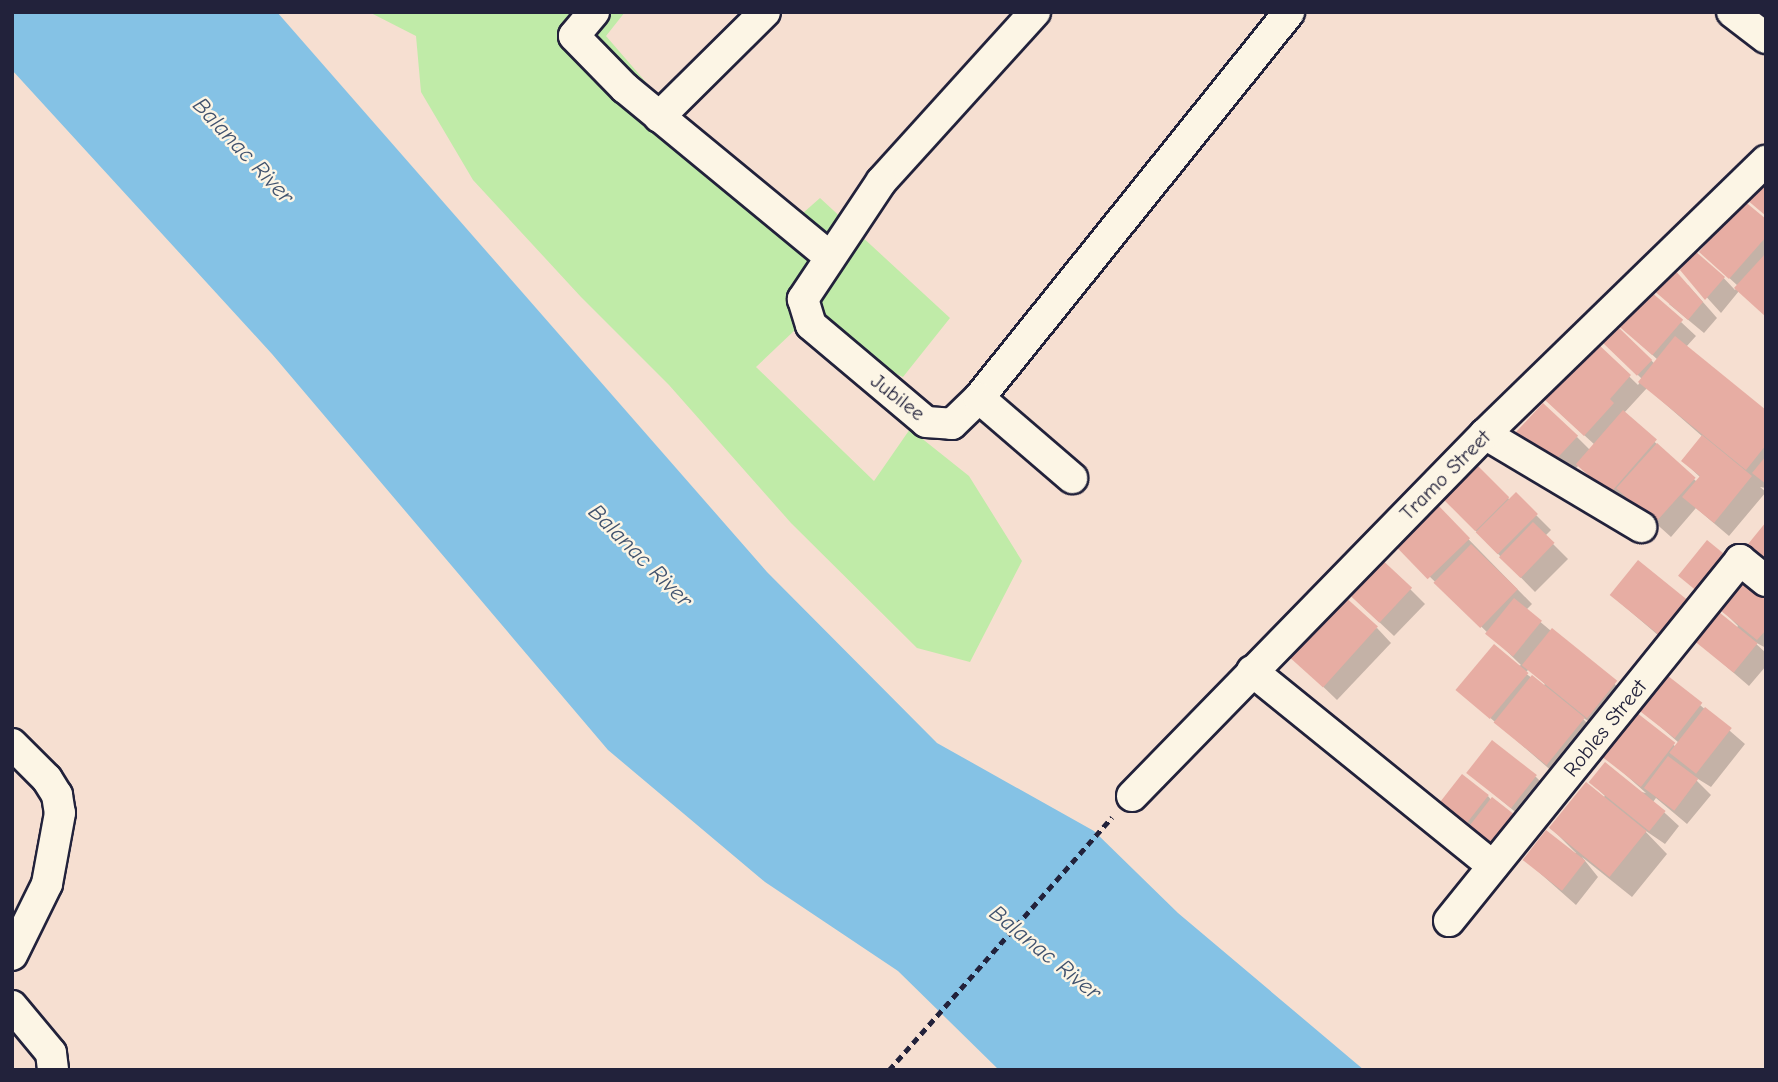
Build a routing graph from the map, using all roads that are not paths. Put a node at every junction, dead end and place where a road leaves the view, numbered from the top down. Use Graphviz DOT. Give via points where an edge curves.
graph roads {
  1 [pos="594,12"];
  2 [pos="765,12"];
  3 [pos="1035,12"];
  4 [pos="1289,12"];
  5 [pos="1734,13"];
  6 [pos="1766,38"];
  7 [pos="659,117"];
  8 [pos="1766,161"];
  9 [pos="829,257"];
  10 [pos="979,398"];
  11 [pos="1485,434"];
  12 [pos="1072,478"];
  13 [pos="1641,527"];
  14 [pos="1766,581"];
  15 [pos="1252,671"];
  16 [pos="12,744"];
  17 [pos="1132,796"];
  18 [pos="1493,866"];
  19 [pos="1449,921"];
  20 [pos="12,955"];
  21 [pos="12,1006"];
  22 [pos="53,1070"];
  1 -- 7 [label="street" via="574,36"];
  2 -- 7 [label="street"];
  3 -- 9 [label="street, Jubilee" via="881,182"];
  4 -- 10 [label="street, Jubilee"];
  5 -- 6 [label="street"];
  7 -- 9 [label="street"];
  8 -- 11 [label="street, Tramo Street"];
  9 -- 10 [label="street, Jubilee" via="803,299 811,325 926,422 952,424"];
  10 -- 12 [label="street"];
  11 -- 13 [label="street"];
  11 -- 15 [label="street, Tramo Street"];
  14 -- 18 [label="street, Robles Street" via="1740,560"];
  15 -- 17 [label="street, Tramo Street"];
  15 -- 18 [label="street"];
  16 -- 20 [label="street" via="47,779 57,795 60,813 47,884"];
  18 -- 19 [label="street, Robles Street"];
  21 -- 22 [label="street" via="51,1053"];
}
